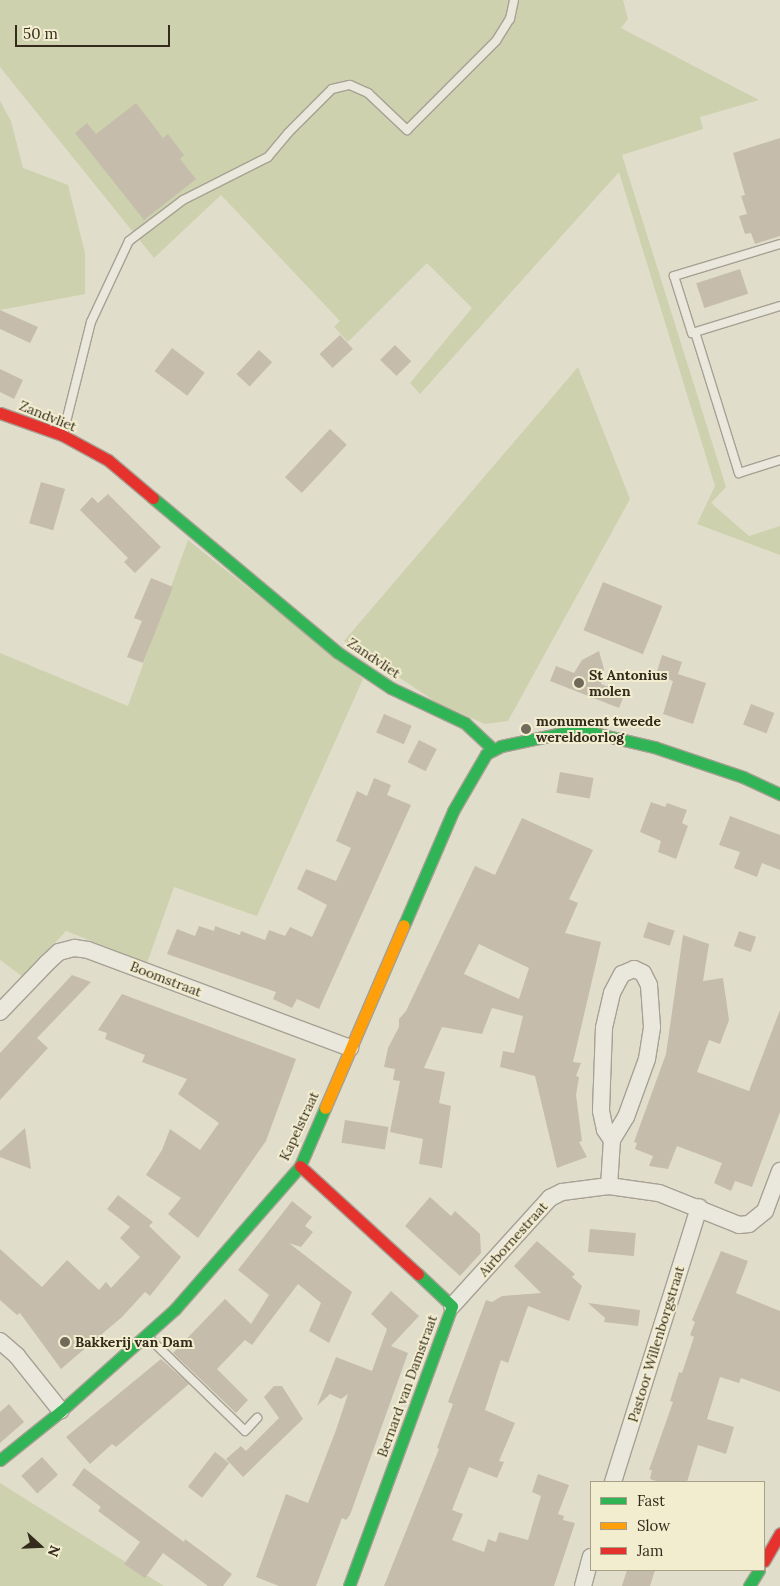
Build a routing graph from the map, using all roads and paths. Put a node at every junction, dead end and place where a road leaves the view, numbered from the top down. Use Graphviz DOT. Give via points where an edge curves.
graph roads {
  1 [pos="514,0"];
  2 [pos="780,244"];
  3 [pos="780,306"];
  4 [pos="695,332"];
  5 [pos="0,413"];
  6 [pos="62,436"];
  7 [pos="780,460"];
  8 [pos="493,749"];
  9 [pos="780,794"];
  10 [pos="0,1012"];
  11 [pos="350,1048"];
  12 [pos="612,1140"];
  13 [pos="300,1166"];
  14 [pos="780,1171"];
  15 [pos="609,1186"];
  16 [pos="700,1207"];
  17 [pos="452,1306"];
  18 [pos="146,1335"];
  19 [pos="0,1341"];
  20 [pos="61,1411"];
  21 [pos="257,1418"];
  22 [pos="0,1460"];
  23 [pos="613,1481"];
  24 [pos="780,1533"];
  25 [pos="765,1559"];
  26 [pos="590,1561"];
  27 [pos="758,1571"];
  28 [pos="348,1586"];
  29 [pos="583,1586"];
  30 [pos="749,1586"];
  1 -- 6 [label="lane" via="510,19 496,41 407,130 368,93 350,85 332,90 288,132 268,157 183,200 129,241 92,322"];
  2 -- 4 [label="lane" via="674,276 692,333"];
  3 -- 4 [label="lane"];
  4 -- 7 [label="lane" via="739,473"];
  5 -- 6 [label="street, Zandvliet"];
  6 -- 8 [label="street, Zandvliet" via="122,471 352,663 407,697 465,724"];
  8 -- 9 [label="street" via="559,732 594,733 654,747 743,776"];
  8 -- 11 [label="street, Kapelstraat" via="480,763 452,811"];
  10 -- 11 [label="street, Boomstraat" via="47,963 60,952 74,948 88,950"];
  11 -- 13 [label="street, Kapelstraat"];
  12 -- 12 [label="street" via="626,1117 647,1059 652,1027 649,985 643,973 634,969 622,974 612,993 604,1028 601,1112 605,1130"];
  12 -- 15 [label="street"];
  13 -- 17 [label="street, Bernard van Damstraat"];
  13 -- 18 [label="street, Kapelstraat" via="175,1309"];
  14 -- 16 [label="street, Airbornestraat" via="765,1211 749,1224 740,1225"];
  15 -- 16 [label="street, Airbornestraat" via="659,1193"];
  15 -- 17 [label="street, Airbornestraat" via="562,1192 550,1198"];
  16 -- 23 [label="street, Pastoor Willenborgstraat"];
  17 -- 28 [label="street, Bernard van Damstraat"];
  18 -- 20 [label="street, Kapelstraat"];
  18 -- 21 [label="lane" via="245,1431"];
  19 -- 20 [label="street" via="17,1356"];
  20 -- 22 [label="street, Kapelstraat"];
  24 -- 25 [label="street"];
  26 -- 29 [label="street"];
  27 -- 30 [label="street"];
}
